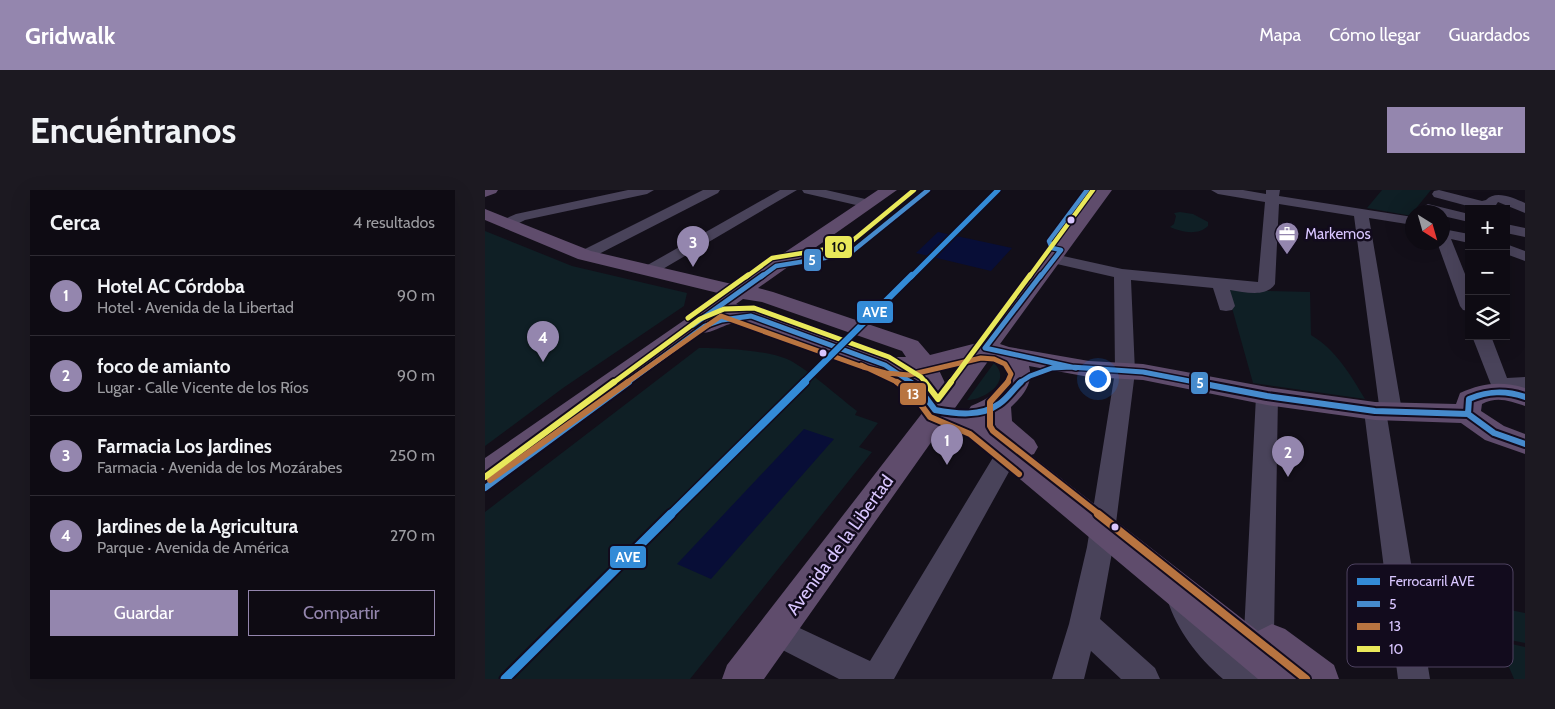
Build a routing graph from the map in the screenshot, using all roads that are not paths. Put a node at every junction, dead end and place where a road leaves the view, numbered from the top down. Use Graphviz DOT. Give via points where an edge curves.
graph roads {
  1 [pos="490,190"];
  2 [pos="647,190"];
  3 [pos="713,190"];
  4 [pos="790,190"];
  5 [pos="809,190"];
  6 [pos="889,190"];
  7 [pos="1104,190"];
  8 [pos="1218,190"];
  9 [pos="485,192"];
  10 [pos="1440,192"];
  11 [pos="1272,194"];
  12 [pos="485,198"];
  13 [pos="869,204"];
  14 [pos="1430,205"];
  15 [pos="1482,205"];
  16 [pos="1525,208"];
  17 [pos="1361,212"];
  18 [pos="1510,212"];
  19 [pos="485,214"];
  20 [pos="1450,214"];
  21 [pos="1525,216"];
  22 [pos="1465,217"];
  23 [pos="1405,220"];
  24 [pos="511,226"];
  25 [pos="1510,229"];
  26 [pos="1525,233"];
  27 [pos="1450,235"];
  28 [pos="1465,238"];
  29 [pos="1447,250"];
  30 [pos="1509,250"];
  31 [pos="585,255"];
  32 [pos="1525,256"];
  33 [pos="1054,259"];
  34 [pos="649,270"];
  35 [pos="1122,274"];
  36 [pos="1220,283"];
  37 [pos="1465,296"];
  38 [pos="723,300"];
  39 [pos="1227,306"];
  40 [pos="1483,340"];
  41 [pos="995,351"];
  42 [pos="917,355"];
  43 [pos="885,365"];
  44 [pos="1071,367"];
  45 [pos="1125,372"];
  46 [pos="1513,389"];
  47 [pos="1008,394"];
  48 [pos="1267,396"];
  49 [pos="1383,411"];
  50 [pos="939,412"];
  51 [pos="1468,414"];
  52 [pos="1525,444"];
  53 [pos="1008,452"];
  54 [pos="485,473"];
  55 [pos="485,488"];
  56 [pos="1104,521"];
  57 [pos="1401,564"];
  58 [pos="1179,590"];
  59 [pos="1084,624"];
  60 [pos="776,631"];
  61 [pos="1259,632"];
  62 [pos="741,679"];
  63 [pos="872,679"];
  64 [pos="877,679"];
  65 [pos="1068,679"];
  66 [pos="1144,679"];
  67 [pos="1247,679"];
  68 [pos="1288,679"];
  69 [pos="1320,679"];
  1 -- 9 [label="main road"];
  1 -- 12 [label="street"];
  2 -- 24 [label="street" via="521,217 512,221"];
  3 -- 31 [label="street"];
  4 -- 34 [label="street"];
  5 -- 13 [label="street"];
  6 -- 13 [label="main road"];
  7 -- 33 [label="main road, Avenida de la Libertad"];
  8 -- 11 [label="street"];
  10 -- 14 [label="street"];
  10 -- 15 [label="street"];
  11 -- 17 [label="street"];
  11 -- 36 [label="street" via="1267,284 1255,288"];
  13 -- 38 [label="main road"];
  15 -- 16 [label="street" via="1490,204 1495,197"];
  17 -- 23 [label="street"];
  17 -- 49 [label="street"];
  18 -- 21 [label="street"];
  19 -- 24 [label="main road"];
  20 -- 22 [label="street"];
  24 -- 31 [label="main road"];
  25 -- 26 [label="street"];
  27 -- 28 [label="street"];
  29 -- 37 [label="street"];
  30 -- 32 [label="street"];
  31 -- 34 [label="main road"];
  33 -- 35 [label="street"];
  33 -- 41 [label="main road, Avenida de la Libertad"];
  34 -- 38 [label="main road"];
  35 -- 36 [label="street"];
  35 -- 45 [label="street"];
  36 -- 39 [label="street"];
  38 -- 42 [label="main road" via="766,296"];
  38 -- 43 [label="main road" via="751,316"];
  38 -- 54 [label="main road"];
  38 -- 55 [label="main road" via="705,326"];
  40 -- 46 [label="street"];
  41 -- 42 [label="main road"];
  41 -- 44 [label="main road"];
  41 -- 47 [label="main road" via="1018,368"];
  41 -- 50 [label="main road, Avenida de la Libertad"];
  42 -- 43 [label="main road"];
  42 -- 50 [label="main road" via="936,389"];
  43 -- 50 [label="main road" via="920,388 931,406"];
  44 -- 45 [label="main road"];
  44 -- 47 [label="main road" via="1042,371"];
  45 -- 48 [label="main road" via="1143,372"];
  45 -- 56 [label="street"];
  46 -- 51 [label="main road" via="1483,392 1469,399"];
  47 -- 50 [label="main road" via="974,413"];
  47 -- 56 [label="main road" via="999,425"];
  48 -- 49 [label="main road"];
  48 -- 61 [label="street"];
  49 -- 51 [label="main road"];
  49 -- 57 [label="street"];
  50 -- 53 [label="main road" via="975,426"];
  50 -- 60 [label="main road, Avenida de la Libertad"];
  51 -- 52 [label="main road" via="1482,427 1503,438"];
  53 -- 56 [label="main road"];
  53 -- 64 [label="street"];
  56 -- 58 [label="main road"];
  56 -- 59 [label="street"];
  56 -- 61 [label="main road"];
  58 -- 67 [label="street" via="1184,609 1203,638"];
  58 -- 68 [label="main road"];
  59 -- 65 [label="street"];
  59 -- 66 [label="street"];
  60 -- 62 [label="main road, Avenida de la Libertad"];
  60 -- 63 [label="street"];
  61 -- 69 [label="main road"];
}
